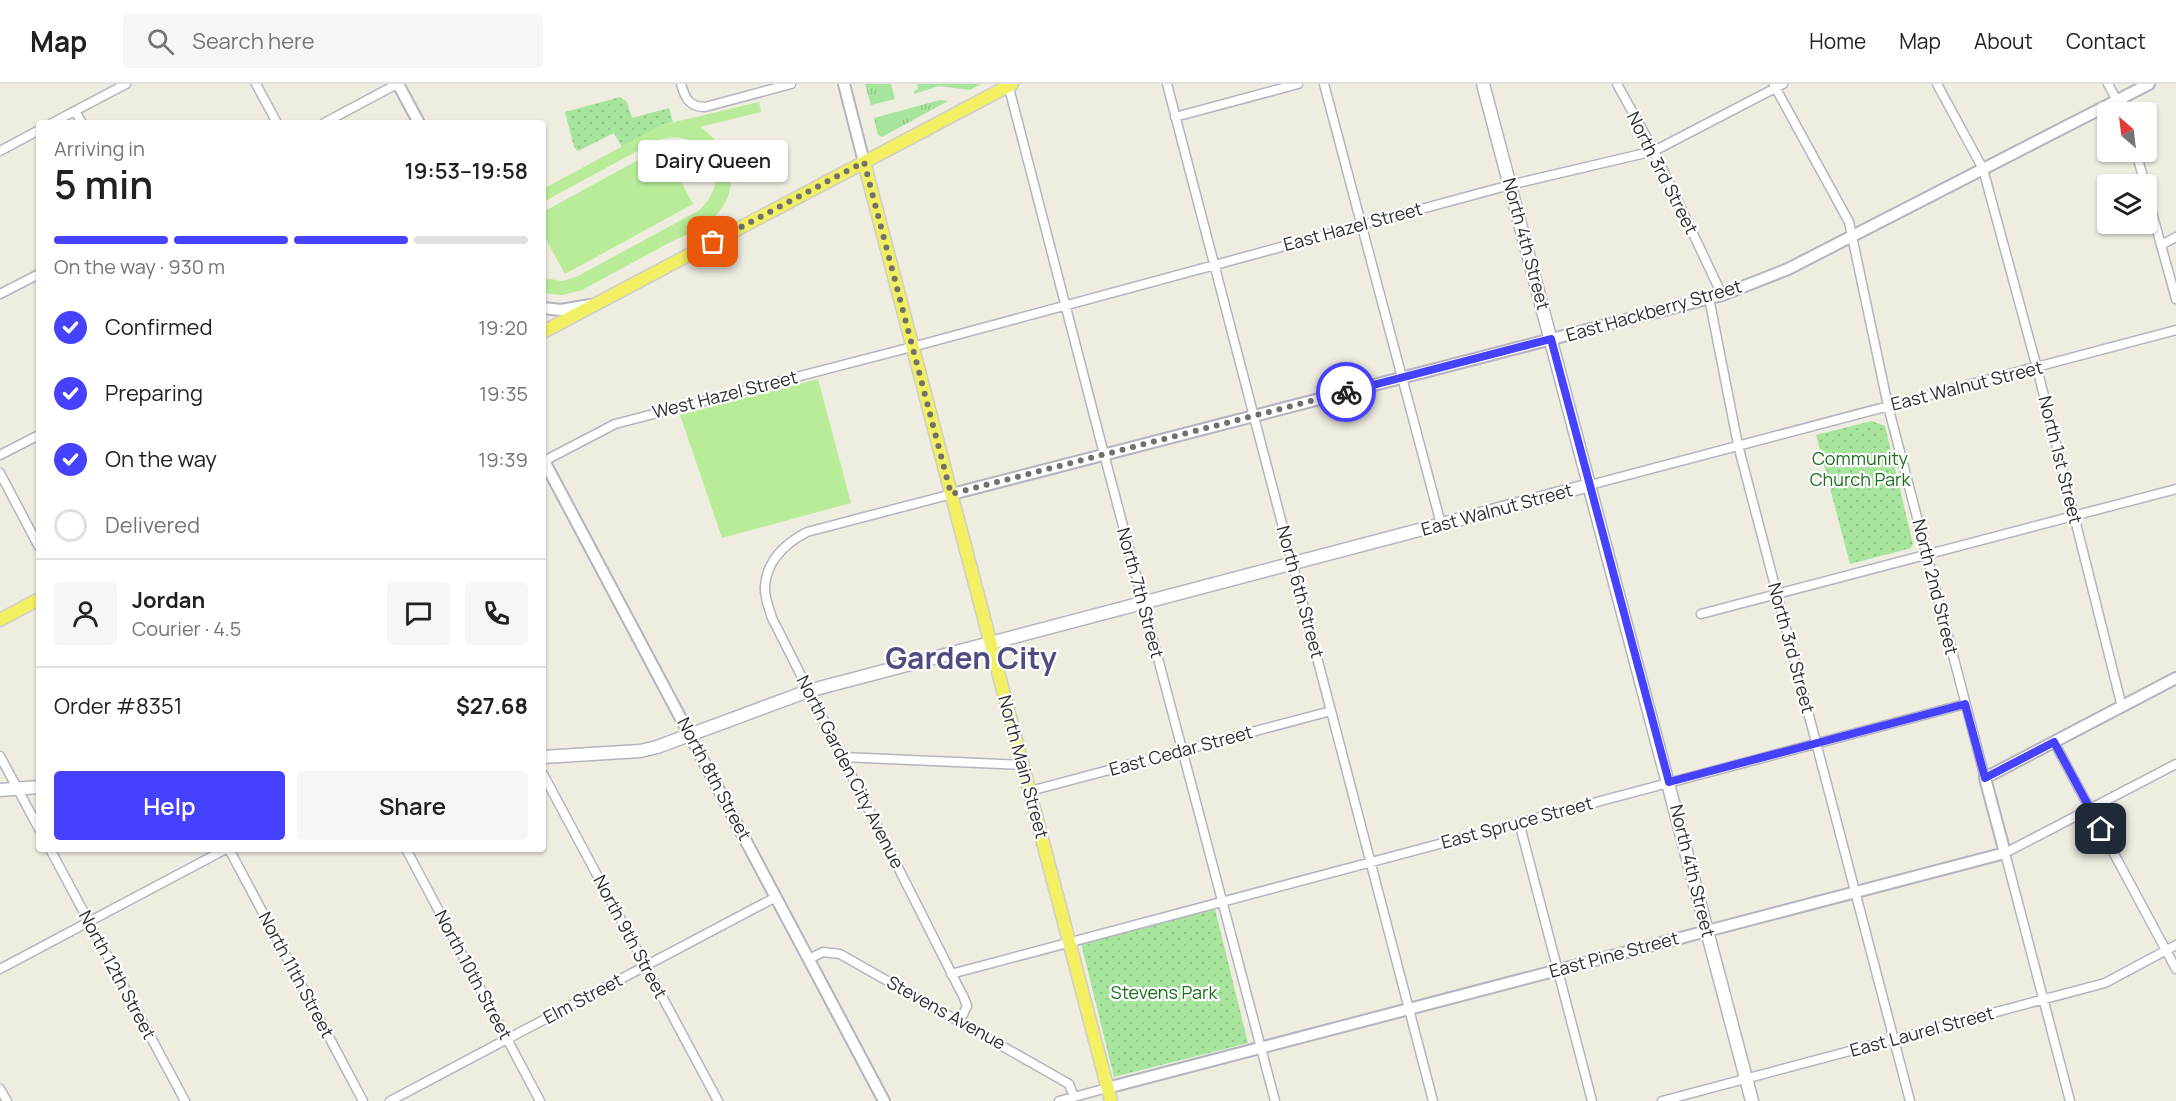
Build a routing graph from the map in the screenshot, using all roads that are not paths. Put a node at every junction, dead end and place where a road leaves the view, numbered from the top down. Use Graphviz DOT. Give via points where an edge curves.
graph roads {
  1 [pos="126,84"];
  2 [pos="256,84"];
  3 [pos="398,84"];
  4 [pos="681,84"];
  5 [pos="791,84"];
  6 [pos="844,84"];
  7 [pos="1167,84"];
  8 [pos="1298,84"];
  9 [pos="1324,84"];
  10 [pos="1483,84"];
  11 [pos="1617,84"];
  12 [pos="1937,84"];
  13 [pos="2108,84"];
  14 [pos="2150,84"];
  15 [pos="1010,85"];
  16 [pos="1777,85"];
  17 [pos="2119,100"];
  18 [pos="75,111"];
  19 [pos="1175,117"];
  20 [pos="58,120"];
  21 [pos="80,120"];
  22 [pos="275,120"];
  23 [pos="330,120"];
  24 [pos="417,120"];
  25 [pos="36,132"];
  26 [pos="0,151"];
  27 [pos="1654,151"];
  28 [pos="864,162"];
  29 [pos="1983,169"];
  30 [pos="1510,185"];
  31 [pos="1362,225"];
  32 [pos="2157,230"];
  33 [pos="1851,237"];
  34 [pos="2176,237"];
  35 [pos="2161,245"];
  36 [pos="1214,265"];
  37 [pos="36,276"];
  38 [pos="0,294"];
  39 [pos="1722,295"];
  40 [pos="1709,298"];
  41 [pos="2176,299"];
  42 [pos="597,304"];
  43 [pos="1065,305"];
  44 [pos="546,309"];
  45 [pos="546,330"];
  46 [pos="2176,330"];
  47 [pos="1551,339"];
  48 [pos="912,347"];
  49 [pos="2037,368"];
  50 [pos="1402,377"];
  51 [pos="1888,406"];
  52 [pos="1253,416"];
  53 [pos="36,437"];
  54 [pos="1738,445"];
  55 [pos="1104,454"];
  56 [pos="0,455"];
  57 [pos="546,459"];
  58 [pos="546,464"];
  59 [pos="0,473"];
  60 [pos="1590,485"];
  61 [pos="2176,489"];
  62 [pos="951,494"];
  63 [pos="2074,516"];
  64 [pos="1441,525"];
  65 [pos="36,541"];
  66 [pos="1926,555"];
  67 [pos="1293,564"];
  68 [pos="1777,594"];
  69 [pos="36,602"];
  70 [pos="1143,604"];
  71 [pos="1701,614"];
  72 [pos="0,620"];
  73 [pos="992,644"];
  74 [pos="2176,678"];
  75 [pos="808,691"];
  76 [pos="1965,704"];
  77 [pos="2122,707"];
  78 [pos="1331,711"];
  79 [pos="691,736"];
  80 [pos="2054,742"];
  81 [pos="1816,743"];
  82 [pos="1182,750"];
  83 [pos="0,756"];
  84 [pos="546,757"];
  85 [pos="843,757"];
  86 [pos="2176,764"];
  87 [pos="1023,765"];
  88 [pos="1985,778"];
  89 [pos="546,780"];
  90 [pos="1669,782"];
  91 [pos="36,787"];
  92 [pos="18,789"];
  93 [pos="0,790"];
  94 [pos="1030,791"];
  95 [pos="2090,809"];
  96 [pos="1519,822"];
  97 [pos="36,823"];
  98 [pos="52,852"];
  99 [pos="221,852"];
  100 [pos="229,852"];
  101 [pos="408,852"];
  102 [pos="2005,853"];
  103 [pos="1371,862"];
  104 [pos="1855,892"];
  105 [pos="776,897"];
  106 [pos="1222,901"];
  107 [pos="89,921"];
  108 [pos="1707,930"];
  109 [pos="1068,942"];
  110 [pos="2176,945"];
  111 [pos="2166,951"];
  112 [pos="808,959"];
  113 [pos="646,966"];
  114 [pos="0,969"];
  115 [pos="2176,969"];
  116 [pos="1557,970"];
  117 [pos="951,974"];
  118 [pos="2043,999"];
  119 [pos="1409,1009"];
  120 [pos="960,1021"];
  121 [pos="507,1039"];
  122 [pos="1894,1039"];
  123 [pos="1261,1048"];
  124 [pos="1746,1079"];
  125 [pos="1107,1088"];
  126 [pos="0,1089"];
  127 [pos="1074,1097"];
  128 [pos="7,1101"];
  129 [pos="185,1101"];
  130 [pos="363,1101"];
  131 [pos="390,1101"];
  132 [pos="540,1101"];
  133 [pos="718,1101"];
  134 [pos="884,1101"];
  135 [pos="1059,1101"];
  136 [pos="1111,1101"];
  137 [pos="1275,1101"];
  138 [pos="1433,1101"];
  139 [pos="1592,1101"];
  140 [pos="1662,1101"];
  141 [pos="1752,1101"];
  142 [pos="1910,1101"];
  143 [pos="2070,1101"];
  1 -- 18 [label="street"];
  2 -- 22 [label="street"];
  3 -- 23 [label="street"];
  3 -- 24 [label="street"];
  4 -- 5 [label="street" via="691,104 705,107"];
  6 -- 28 [label="street, North Main Street"];
  7 -- 19 [label="street, North 6th Street"];
  8 -- 19 [label="street"];
  9 -- 31 [label="street"];
  10 -- 30 [label="main road, North 4th Street"];
  11 -- 27 [label="street, North 3rd Street"];
  12 -- 29 [label="street, North 1st Street"];
  13 -- 17 [label="street"];
  14 -- 17 [label="street, East Hackberry Street"];
  15 -- 28 [label="main road"];
  15 -- 43 [label="street, North 7th Street"];
  16 -- 27 [label="street, East Hazel Street"];
  16 -- 33 [label="street, North 2nd Street" via="1849,222"];
  17 -- 29 [label="street, East Hackberry Street"];
  18 -- 20 [label="street"];
  18 -- 21 [label="street"];
  19 -- 36 [label="street, North 6th Street"];
  25 -- 26 [label="street"];
  27 -- 30 [label="street, East Hazel Street"];
  27 -- 39 [label="street, North 3rd Street"];
  28 -- 42 [label="main road"];
  28 -- 48 [label="main road, North Main Street"];
  29 -- 33 [label="street, East Hackberry Street"];
  29 -- 49 [label="street, North 1st Street"];
  30 -- 31 [label="street, East Hazel Street"];
  30 -- 47 [label="main road, North 4th Street"];
  31 -- 36 [label="street, East Hazel Street"];
  31 -- 50 [label="street"];
  32 -- 35 [label="street"];
  33 -- 39 [label="street, East Hackberry Street" via="1788,269"];
  33 -- 51 [label="street, North 2nd Street"];
  34 -- 35 [label="street"];
  35 -- 41 [label="street"];
  36 -- 43 [label="street, East Hazel Street"];
  36 -- 52 [label="street, North 6th Street"];
  37 -- 38 [label="street"];
  39 -- 40 [label="street, East Hackberry Street"];
  40 -- 47 [label="street, East Hackberry Street"];
  40 -- 54 [label="street, North 3rd Street"];
  42 -- 44 [label="street"];
  42 -- 45 [label="main road"];
  43 -- 48 [label="street, East Hazel Street"];
  43 -- 55 [label="street, North 7th Street"];
  46 -- 49 [label="street, East Walnut Street"];
  47 -- 50 [label="street, East Hackberry Street"];
  47 -- 60 [label="main road, North 4th Street"];
  48 -- 57 [label="street, West Hazel Street" via="615,424"];
  48 -- 62 [label="main road, North Main Street"];
  49 -- 51 [label="street, East Walnut Street"];
  49 -- 63 [label="street, North 1st Street"];
  50 -- 52 [label="street, East Hackberry Street"];
  50 -- 64 [label="street"];
  51 -- 54 [label="street, East Walnut Street"];
  51 -- 66 [label="street, North 2nd Street"];
  52 -- 55 [label="street, East Hackberry Street"];
  52 -- 67 [label="street, North 6th Street"];
  53 -- 56 [label="street"];
  54 -- 60 [label="street, East Walnut Street"];
  54 -- 68 [label="street, North 3rd Street"];
  55 -- 62 [label="street, East Hackberry Street"];
  55 -- 70 [label="street, North 7th Street"];
  58 -- 79 [label="street, North 8th Street"];
  59 -- 65 [label="street"];
  60 -- 64 [label="main road, East Walnut Street"];
  60 -- 90 [label="main road, North 4th Street"];
  61 -- 63 [label="street"];
  62 -- 73 [label="main road, North Main Street"];
  62 -- 75 [label="street, North Garden City Avenue" via="807,532 780,550 765,586 766,601"];
  63 -- 66 [label="street"];
  63 -- 77 [label="street, North 1st Street"];
  64 -- 67 [label="main road, East Walnut Street"];
  66 -- 68 [label="street"];
  66 -- 76 [label="street, North 2nd Street"];
  67 -- 70 [label="main road, East Walnut Street"];
  67 -- 78 [label="street, North 6th Street"];
  68 -- 71 [label="street"];
  68 -- 81 [label="street, North 3rd Street"];
  69 -- 72 [label="main road"];
  70 -- 73 [label="main road, East Walnut Street"];
  70 -- 82 [label="street, North 7th Street"];
  73 -- 75 [label="main road, East Walnut Street"];
  73 -- 87 [label="main road, North Main Street"];
  74 -- 77 [label="street"];
  75 -- 79 [label="main road, East Walnut Street"];
  75 -- 85 [label="street, North Garden City Avenue"];
  76 -- 81 [label="street, East Spruce Street"];
  76 -- 88 [label="street, North 2nd Street"];
  77 -- 80 [label="street"];
  78 -- 82 [label="street, East Cedar Street"];
  78 -- 103 [label="street, North 6th Street"];
  79 -- 84 [label="main road, East Walnut Street" via="640,751"];
  79 -- 105 [label="street, North 8th Street"];
  80 -- 88 [label="street"];
  80 -- 95 [label="street"];
  81 -- 90 [label="street, East Spruce Street"];
  81 -- 104 [label="street, North 3rd Street"];
  82 -- 94 [label="street, East Cedar Street"];
  82 -- 106 [label="street, North 7th Street"];
  83 -- 92 [label="street"];
  85 -- 87 [label="street"];
  85 -- 117 [label="street, North Garden City Avenue"];
  86 -- 95 [label="street, East Pine Street"];
  87 -- 94 [label="main road, North Main Street"];
  88 -- 102 [label="street, North 2nd Street"];
  89 -- 113 [label="street, North 9th Street"];
  90 -- 96 [label="street, East Spruce Street"];
  90 -- 108 [label="main road, North 4th Street"];
  91 -- 92 [label="main road"];
  92 -- 93 [label="main road"];
  92 -- 97 [label="street"];
  94 -- 109 [label="main road, North Main Street"];
  95 -- 102 [label="street, East Pine Street"];
  95 -- 111 [label="street"];
  96 -- 103 [label="street, East Spruce Street"];
  96 -- 116 [label="street"];
  98 -- 107 [label="street, North 12th Street"];
  99 -- 107 [label="street"];
  100 -- 130 [label="street, North 11th Street"];
  101 -- 121 [label="street, North 10th Street"];
  102 -- 104 [label="street, East Pine Street"];
  102 -- 118 [label="street, North 2nd Street"];
  103 -- 106 [label="street, East Spruce Street"];
  103 -- 119 [label="street, North 6th Street"];
  104 -- 108 [label="street, East Pine Street"];
  104 -- 122 [label="street, North 3rd Street"];
  105 -- 112 [label="street, North 8th Street"];
  105 -- 113 [label="street, Elm Street"];
  106 -- 109 [label="street, East Spruce Street"];
  106 -- 123 [label="street, North 7th Street"];
  107 -- 114 [label="street"];
  107 -- 129 [label="street, North 12th Street"];
  108 -- 116 [label="street, East Pine Street"];
  108 -- 124 [label="main road, North 4th Street"];
  109 -- 117 [label="street, East Spruce Street"];
  109 -- 125 [label="main road, North Main Street"];
  110 -- 111 [label="street, East Laurel Street"];
  111 -- 115 [label="street"];
  111 -- 118 [label="street, East Laurel Street" via="2105,983"];
  112 -- 120 [label="street, Stevens Avenue" via="823,952 840,954"];
  112 -- 134 [label="street, North 8th Street"];
  113 -- 121 [label="street, Elm Street"];
  113 -- 133 [label="street, North 9th Street"];
  116 -- 119 [label="street, East Pine Street"];
  116 -- 139 [label="street"];
  117 -- 120 [label="street, North Garden City Avenue" via="966,1002"];
  118 -- 122 [label="street, East Laurel Street"];
  118 -- 143 [label="street, North 2nd Street"];
  119 -- 123 [label="street, East Pine Street"];
  119 -- 138 [label="street, North 6th Street"];
  120 -- 127 [label="street, Stevens Avenue" via="1070,1084"];
  121 -- 131 [label="street, Elm Street"];
  121 -- 132 [label="street, North 10th Street"];
  122 -- 124 [label="street, East Laurel Street"];
  122 -- 142 [label="street, North 3rd Street"];
  123 -- 125 [label="street, East Pine Street"];
  123 -- 137 [label="street, North 7th Street"];
  124 -- 140 [label="street, East Laurel Street"];
  124 -- 141 [label="main road, North 4th Street"];
  125 -- 127 [label="street"];
  125 -- 136 [label="main road, North Main Street"];
  126 -- 128 [label="street"];
  127 -- 135 [label="street"];
}
